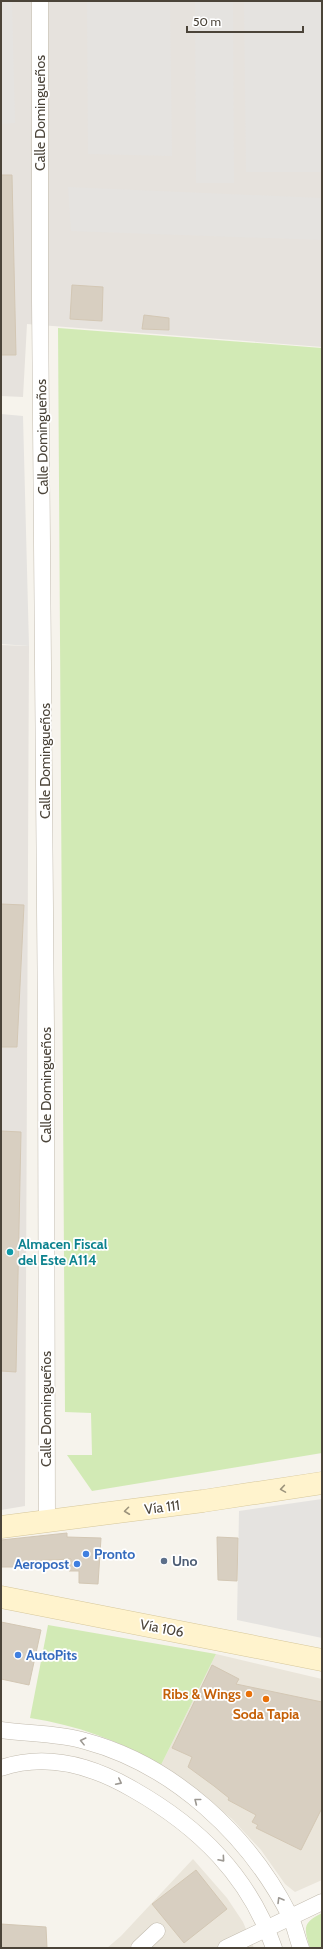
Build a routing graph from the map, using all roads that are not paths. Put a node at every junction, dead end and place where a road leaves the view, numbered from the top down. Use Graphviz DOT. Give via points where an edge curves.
graph roads {
  1 [pos="40,1"];
  2 [pos="322,1484"];
  3 [pos="47,1522"];
  4 [pos="1,1527"];
  5 [pos="1,1597"];
  6 [pos="322,1660"];
  7 [pos="1,1730"];
  8 [pos="30,1734"];
  9 [pos="30,1760"];
  10 [pos="1,1768"];
  11 [pos="322,1902"];
  12 [pos="291,1917"];
  13 [pos="267,1929"];
  14 [pos="157,1931"];
  15 [pos="139,1948"];
  16 [pos="226,1948"];
  17 [pos="274,1948"];
  18 [pos="301,1948"];
  1 -- 3 [label="street, Calle Domingueños"];
  2 -- 3 [label="main road, Vía 111, one-way"];
  3 -- 4 [label="main road, Vía 111"];
  5 -- 6 [label="main road, Vía 106"];
  7 -- 8 [label="street"];
  8 -- 9 [label="street"];
  12 -- 8 [label="street, one-way" via="265,1874 243,1845 209,1810 189,1794 132,1758 109,1749 85,1740"];
  9 -- 10 [label="street"];
  9 -- 13 [label="street, one-way" via="58,1761 102,1773 175,1815 208,1844 235,1875"];
  11 -- 12 [label="street"];
  12 -- 13 [label="street"];
  12 -- 18 [label="street"];
  13 -- 16 [label="street"];
  13 -- 17 [label="street"];
  14 -- 15 [label="street"];
}
